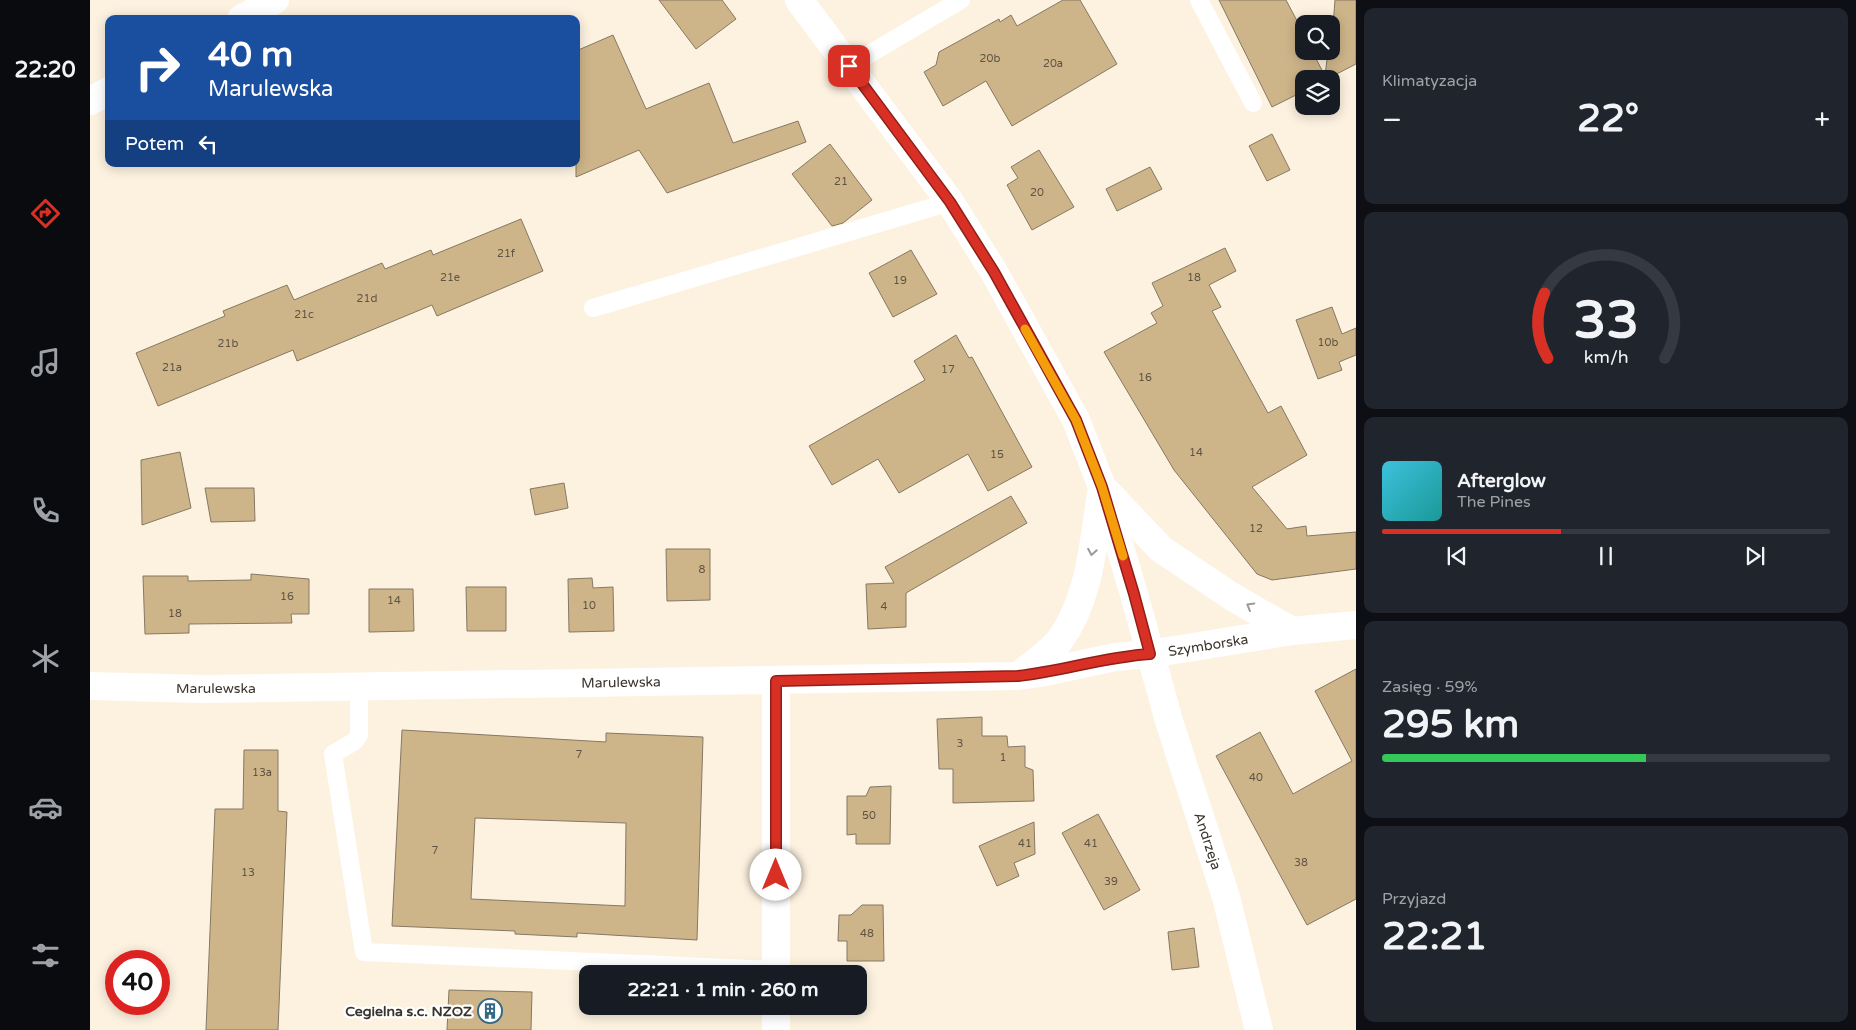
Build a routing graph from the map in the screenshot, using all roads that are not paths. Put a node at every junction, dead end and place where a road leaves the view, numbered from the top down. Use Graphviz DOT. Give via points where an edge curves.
graph roads {
  1 [pos="275,0"];
  2 [pos="799,0"];
  3 [pos="961,0"];
  4 [pos="1199,0"];
  5 [pos="248,15"];
  6 [pos="849,66"];
  7 [pos="105,93"];
  8 [pos="90,101"];
  9 [pos="1253,103"];
  10 [pos="950,202"];
  11 [pos="593,308"];
  12 [pos="1102,487"];
  13 [pos="1356,625"];
  14 [pos="1292,631"];
  15 [pos="1150,654"];
  16 [pos="1018,676"];
  17 [pos="776,681"];
  18 [pos="90,686"];
  19 [pos="359,686"];
  20 [pos="632,965"];
  21 [pos="776,965"];
  22 [pos="776,1015"];
  23 [pos="776,1030"];
  24 [pos="1259,1030"];
  1 -- 5 [label="street"];
  2 -- 6 [label="street, Szymborska"];
  3 -- 6 [label="lane"];
  4 -- 9 [label="lane"];
  6 -- 10 [label="street, Szymborska"];
  7 -- 8 [label="street"];
  10 -- 11 [label="lane"];
  10 -- 12 [label="street, Szymborska" via="994,272 1076,420"];
  14 -- 12 [label="street, one-way" via="1160,549"];
  12 -- 15 [label="street, Szymborska"];
  12 -- 16 [label="street, one-way" via="1088,574 1079,606 1059,641"];
  13 -- 14 [label="street, Szymborska"];
  14 -- 15 [label="street, Szymborska"];
  15 -- 16 [label="street, Marulewska" via="1115,656"];
  15 -- 24 [label="street, Andrzeja" via="1226,897"];
  16 -- 17 [label="street, Marulewska"];
  17 -- 19 [label="street, Marulewska"];
  17 -- 21 [label="street"];
  18 -- 19 [label="street, Marulewska" via="204,689"];
  19 -- 20 [label="lane" via="359,736 333,754 364,952"];
  22 -- 23 [label="street"];
}
